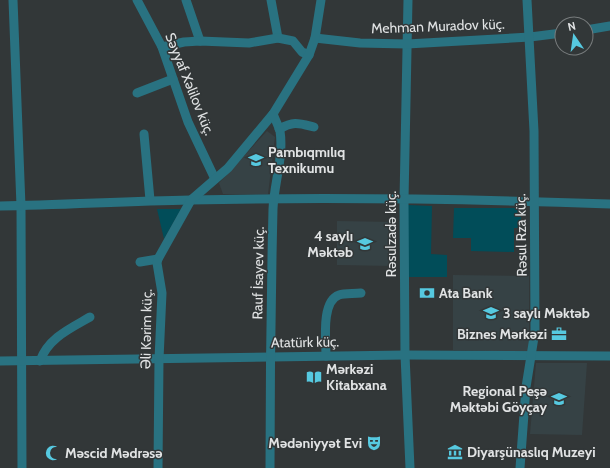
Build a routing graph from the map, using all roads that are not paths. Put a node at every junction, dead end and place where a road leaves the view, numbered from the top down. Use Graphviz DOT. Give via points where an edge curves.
graph roads {
  1 [pos="13,0"];
  2 [pos="137,0"];
  3 [pos="186,0"];
  4 [pos="271,0"];
  5 [pos="321,0"];
  6 [pos="408,0"];
  7 [pos="527,0"];
  8 [pos="610,26"];
  9 [pos="594,29"];
  10 [pos="554,33"];
  11 [pos="530,37"];
  12 [pos="278,38"];
  13 [pos="314,38"];
  14 [pos="200,41"];
  15 [pos="407,44"];
  16 [pos="162,47"];
  17 [pos="309,55"];
  18 [pos="173,79"];
  19 [pos="137,93"];
  20 [pos="273,114"];
  21 [pos="314,128"];
  22 [pos="279,129"];
  23 [pos="144,134"];
  24 [pos="214,180"];
  25 [pos="222,199"];
  26 [pos="273,199"];
  27 [pos="150,200"];
  28 [pos="191,200"];
  29 [pos="404,200"];
  30 [pos="534,202"];
  31 [pos="610,204"];
  32 [pos="0,206"];
  33 [pos="21,206"];
  34 [pos="158,259"];
  35 [pos="140,262"];
  36 [pos="361,293"];
  37 [pos="90,317"];
  38 [pos="405,355"];
  39 [pos="326,356"];
  40 [pos="532,356"];
  41 [pos="610,356"];
  42 [pos="270,357"];
  43 [pos="159,359"];
  44 [pos="0,361"];
  45 [pos="22,361"];
  46 [pos="40,361"];
  47 [pos="22,468"];
  48 [pos="158,468"];
  49 [pos="270,468"];
  50 [pos="410,468"];
  51 [pos="520,468"];
  1 -- 33 [label="street"];
  2 -- 16 [label="street, Səyyaf Xəlilov küç."];
  3 -- 14 [label="street"];
  4 -- 12 [label="street"];
  5 -- 13 [label="street"];
  6 -- 15 [label="street, Rəsulzadə küç."];
  7 -- 11 [label="street, Rəsul Rza küç."];
  8 -- 9 [label="street"];
  10 -- 11 [label="street, Mehman Muradov küç."];
  11 -- 15 [label="street, Mehman Muradov küç."];
  11 -- 30 [label="street, Rəsul Rza küç."];
  12 -- 14 [label="street" via="249,43"];
  12 -- 17 [label="street" via="293,41 302,52"];
  13 -- 15 [label="street, Mehman Muradov küç." via="360,43"];
  13 -- 17 [label="street"];
  14 -- 16 [label="street"];
  15 -- 29 [label="street, Rəsulzadə küç."];
  16 -- 18 [label="street, Səyyaf Xəlilov küç."];
  17 -- 20 [label="street"];
  18 -- 19 [label="street"];
  18 -- 24 [label="street, Səyyaf Xəlilov küç." via="188,122"];
  20 -- 22 [label="street, Rauf İsayev küç."];
  20 -- 24 [label="street" via="228,168"];
  21 -- 22 [label="street" via="298,123"];
  22 -- 26 [label="street, Rauf İsayev küç." via="280,155"];
  23 -- 27 [label="street"];
  24 -- 25 [label="street, Səyyaf Xəlilov küç." via="210,189 216,197"];
  24 -- 28 [label="street"];
  25 -- 26 [label="street"];
  25 -- 28 [label="street"];
  26 -- 29 [label="street"];
  26 -- 42 [label="street, Rauf İsayev küç."];
  27 -- 28 [label="street"];
  27 -- 33 [label="street"];
  28 -- 34 [label="street"];
  29 -- 30 [label="street"];
  29 -- 38 [label="street, Rəsulzadə küç."];
  30 -- 31 [label="street"];
  30 -- 40 [label="street, Rəsul Rza küç." via="535,331"];
  32 -- 33 [label="street"];
  33 -- 45 [label="street"];
  34 -- 35 [label="street"];
  34 -- 43 [label="street, Əli Kərim küç." via="162,293"];
  36 -- 39 [label="street" via="339,295 328,304"];
  37 -- 46 [label="street" via="58,336 43,352"];
  38 -- 39 [label="street, Atatürk küç."];
  38 -- 40 [label="street, Atatürk küç."];
  38 -- 50 [label="street, Rəsulzadə küç."];
  39 -- 42 [label="street, Atatürk küç."];
  40 -- 41 [label="street, Atatürk küç."];
  40 -- 51 [label="street, Rəsul Rza küç." via="526,387"];
  42 -- 43 [label="street, Atatürk küç."];
  42 -- 49 [label="street, Rauf İsayev küç."];
  43 -- 46 [label="street, Atatürk küç."];
  43 -- 48 [label="street, Əli Kərim küç."];
  44 -- 45 [label="street, Atatürk küç."];
  45 -- 46 [label="street, Atatürk küç."];
  45 -- 47 [label="street"];
}
